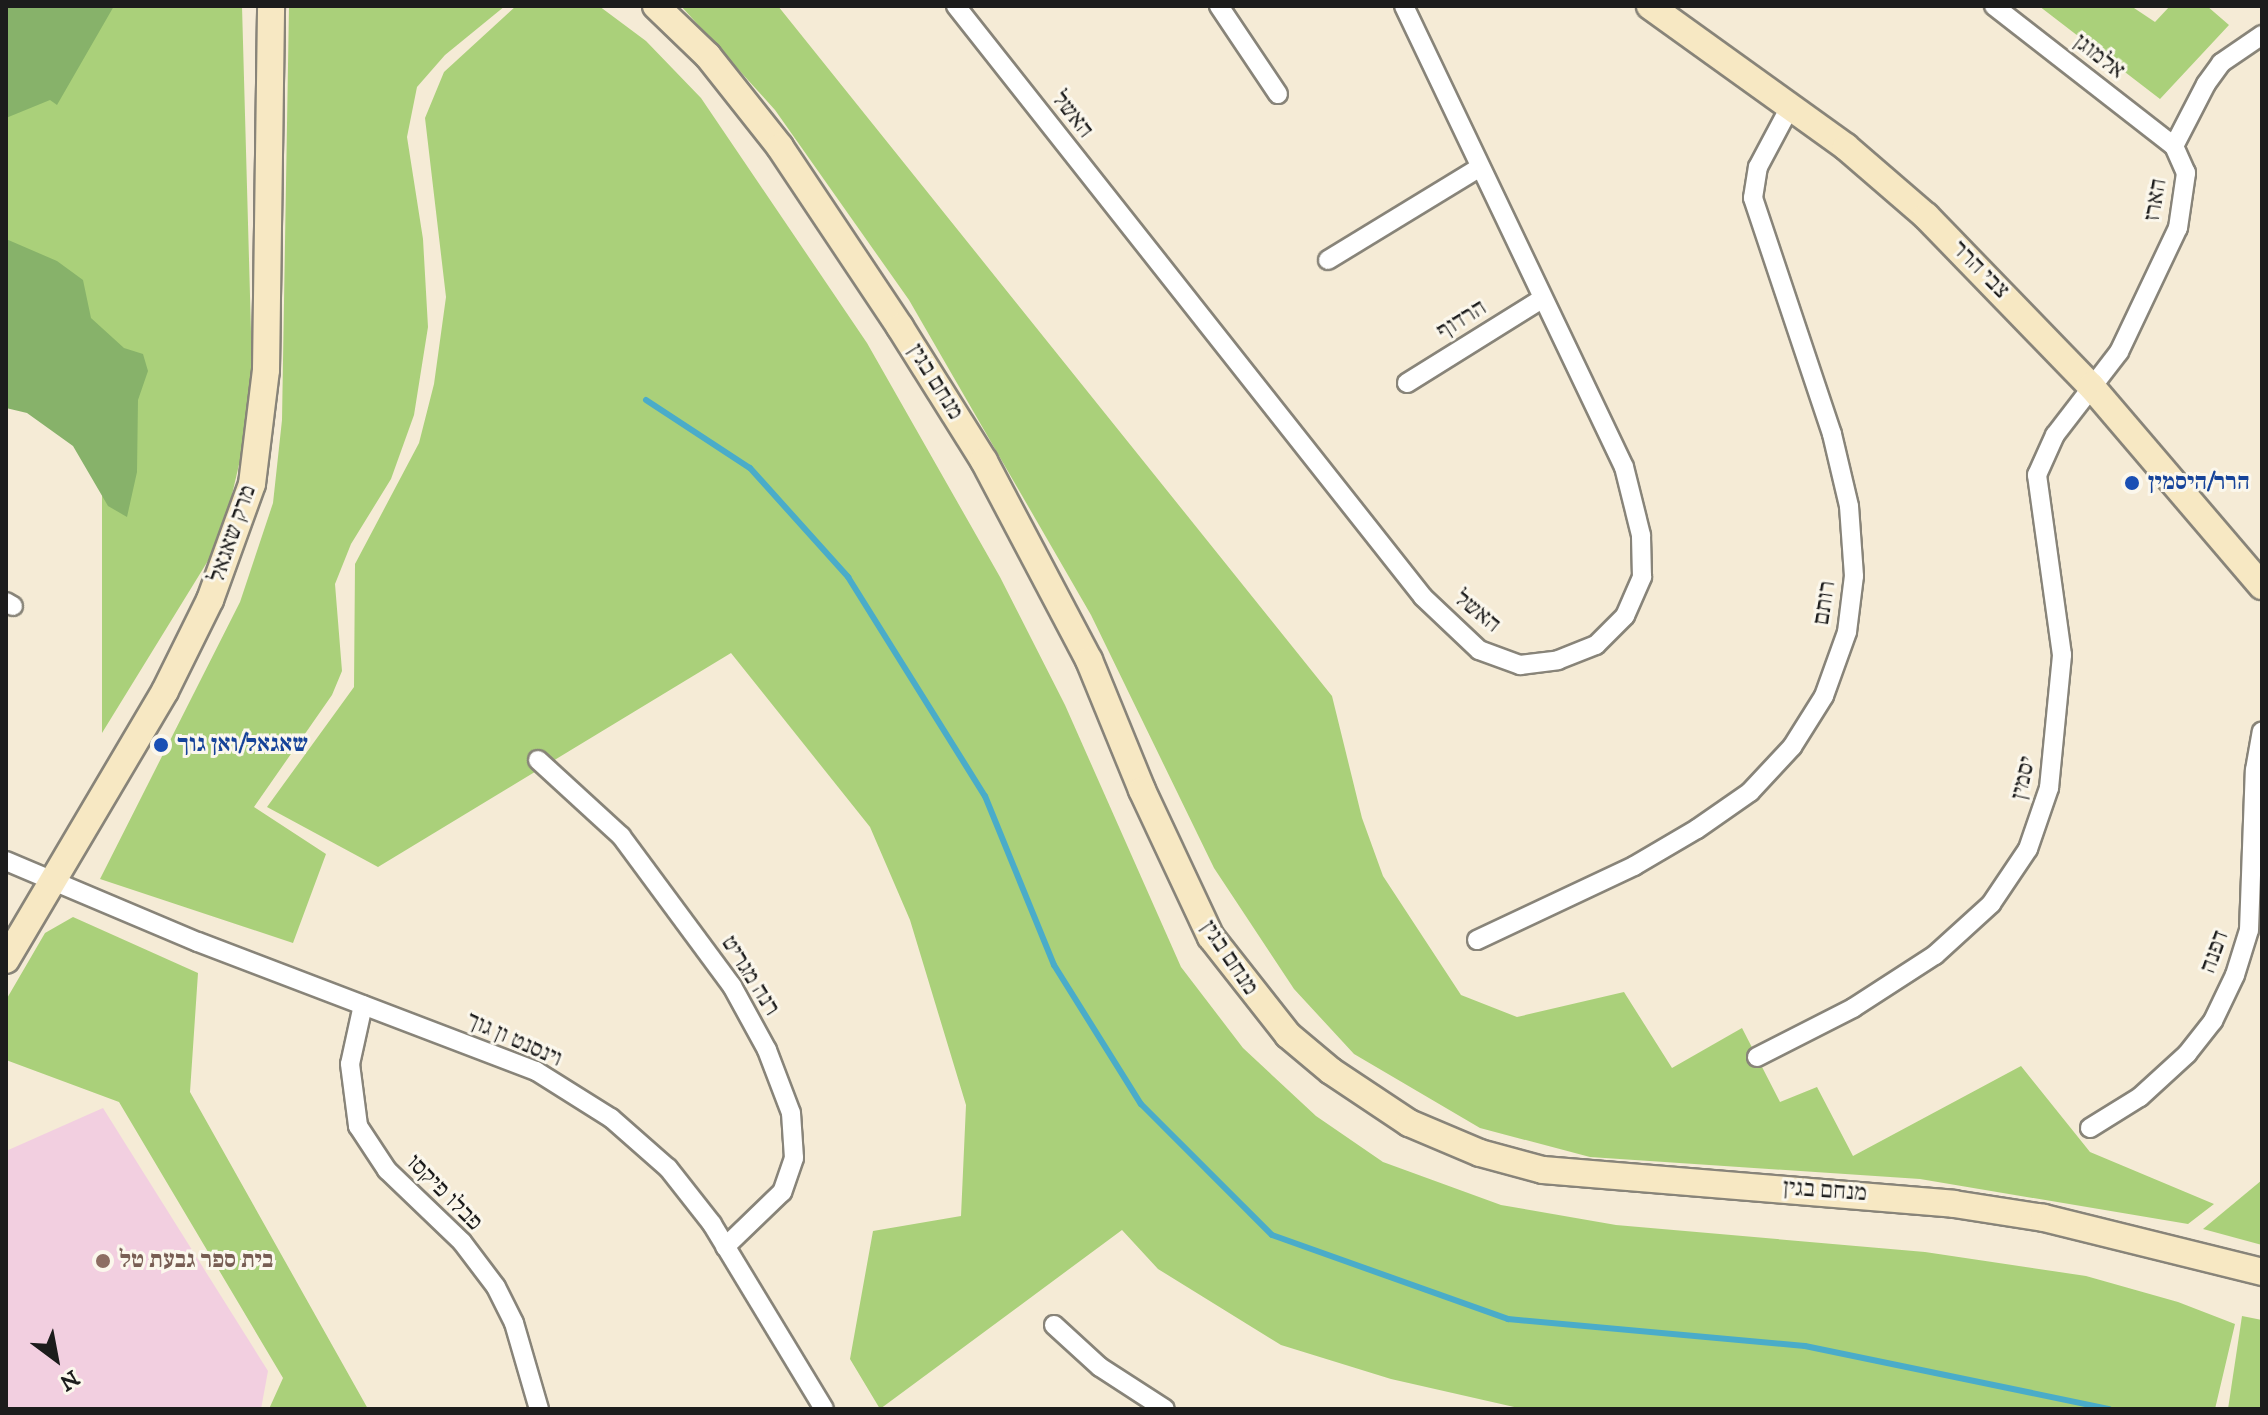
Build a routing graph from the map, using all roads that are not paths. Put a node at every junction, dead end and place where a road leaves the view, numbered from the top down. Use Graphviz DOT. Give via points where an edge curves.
graph roads {
  1 [pos="271,6"];
  2 [pos="656,6"];
  3 [pos="956,6"];
  4 [pos="1219,6"];
  5 [pos="1404,6"];
  6 [pos="1650,6"];
  7 [pos="1994,6"];
  8 [pos="2262,35"];
  9 [pos="1278,94"];
  10 [pos="1791,105"];
  11 [pos="2174,146"];
  12 [pos="1479,168"];
  13 [pos="1328,260"];
  14 [pos="1542,299"];
  15 [pos="1407,383"];
  16 [pos="2091,386"];
  17 [pos="2262,586"];
  18 [pos="2262,732"];
  19 [pos="538,760"];
  20 [pos="6,861"];
  21 [pos="56,882"];
  22 [pos="1477,940"];
  23 [pos="6,960"];
  24 [pos="363,1005"];
  25 [pos="1757,1057"];
  26 [pos="2090,1128"];
  27 [pos="725,1247"];
  28 [pos="2262,1272"];
  29 [pos="1054,1325"];
  30 [pos="539,1409"];
  31 [pos="824,1409"];
  32 [pos="1165,1409"];
  1 -- 21 [label="street, מרק שאגאל" via="266,370 252,484 210,600 172,678"];
  2 -- 28 [label="street, מנחם בגין" via="708,56 780,147 900,327 984,461 1076,634 1211,937 1288,1035 1331,1071 1409,1123 1480,1153 1543,1170 1954,1204 2044,1218"];
  3 -- 14 [label="street, האשל" via="1423,597 1479,650 1520,665 1558,660 1596,645 1625,616 1642,577 1641,535 1624,467"];
  4 -- 9 [label="street"];
  5 -- 12 [label="street, האשל"];
  6 -- 10 [label="street, צבי הרר"];
  7 -- 11 [label="street, אלמוגן"];
  8 -- 11 [label="street, הארז" via="2221,63"];
  10 -- 16 [label="street, צבי הרר" via="1926,216"];
  10 -- 22 [label="street, רותם" via="1758,167 1753,198 1761,235 1832,434 1849,506 1854,576 1847,632 1824,696 1792,747 1750,792 1634,866"];
  11 -- 16 [label="street, הארז" via="2186,173 2178,228 2119,352"];
  12 -- 13 [label="street"];
  12 -- 14 [label="street, האשל"];
  14 -- 15 [label="street, הרדוף"];
  16 -- 17 [label="street, צבי הרר"];
  16 -- 25 [label="street, יסמין" via="2055,435 2037,475 2062,655 2049,788 2028,849 1991,904 1935,955 1853,1008"];
  18 -- 26 [label="street, דפנה" via="2255,770 2249,930 2235,975 2213,1021 2187,1054 2140,1097"];
  19 -- 27 [label="street, רנה מגריט" via="621,836 732,986 767,1050 791,1113 794,1158 782,1192"];
  20 -- 21 [label="street, וינסנט ון גוך"];
  21 -- 23 [label="street, מרק שאגאל"];
  21 -- 24 [label="street, וינסנט ון גוך"];
  24 -- 27 [label="street, וינסנט ון גוך" via="536,1071 611,1118 668,1168"];
  24 -- 30 [label="street, פבלו פיקסו" via="350,1064 358,1126 387,1170 462,1242 496,1287 514,1323"];
  27 -- 31 [label="street, וינסנט ון גוך"];
  29 -- 32 [label="street" via="1100,1367"];
}
